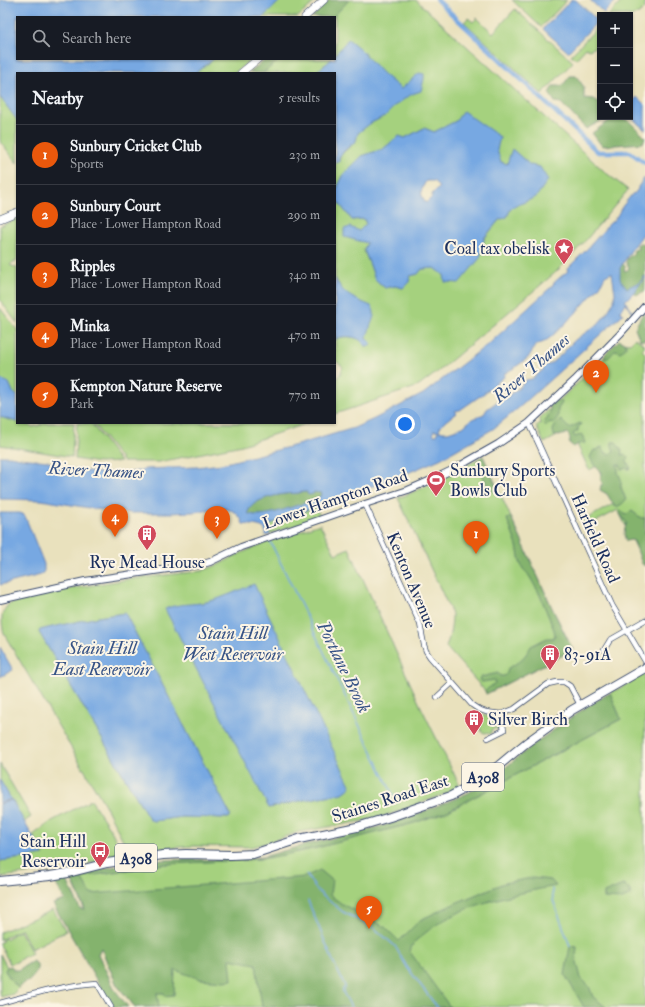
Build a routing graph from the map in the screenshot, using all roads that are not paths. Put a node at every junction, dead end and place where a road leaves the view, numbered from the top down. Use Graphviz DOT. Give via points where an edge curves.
graph roads {
  1 [pos="324,0"];
  2 [pos="306,16"];
  3 [pos="257,60"];
  4 [pos="243,72"];
  5 [pos="16,212"];
  6 [pos="0,219"];
  7 [pos="645,306"];
  8 [pos="529,423"];
  9 [pos="364,504"];
  10 [pos="1,600"];
  11 [pos="645,620"];
  12 [pos="626,630"];
  13 [pos="604,650"];
  14 [pos="645,661"];
  15 [pos="645,668"];
  16 [pos="452,683"];
  17 [pos="437,697"];
  18 [pos="580,705"];
  19 [pos="501,714"];
  20 [pos="488,738"];
  21 [pos="0,881"];
  22 [pos="0,1003"];
  23 [pos="111,1007"];
  1 -- 2 [label="main road"];
  3 -- 4 [label="main road"];
  5 -- 6 [label="main road"];
  7 -- 8 [label="street, Lower Hampton Road" via="575,380"];
  8 -- 9 [label="street, Lower Hampton Road" via="454,469 408,490"];
  8 -- 12 [label="street, Harfield Road"];
  9 -- 10 [label="street, Lower Hampton Road" via="249,544 203,564 85,581"];
  9 -- 16 [label="street, Kenton Avenue" via="420,624 426,651"];
  11 -- 12 [label="street"];
  12 -- 13 [label="street" via="610,640"];
  12 -- 14 [label="street, Harfield Road"];
  15 -- 18 [label="highway, Staines Road East / A308"];
  16 -- 17 [label="street"];
  16 -- 19 [label="street, Kenton Avenue" via="478,709"];
  18 -- 19 [label="street" via="570,686 564,682 556,682 548,684 514,709"];
  18 -- 21 [label="highway, Staines Road East / A308" via="463,790 390,817 299,839 253,854 163,855 107,863 62,874"];
  19 -- 20 [label="street" via="504,730"];
  22 -- 23 [label="street" via="58,988 97,983"];
}
